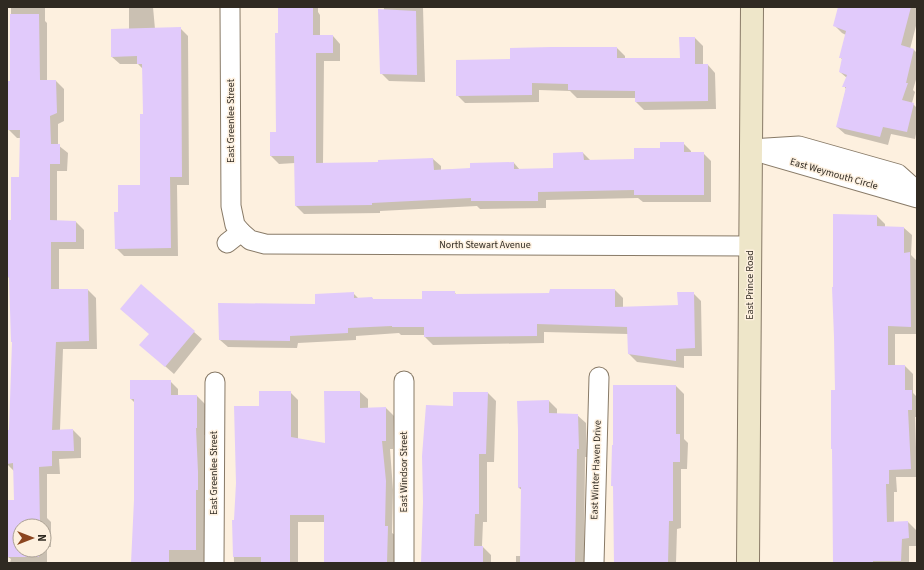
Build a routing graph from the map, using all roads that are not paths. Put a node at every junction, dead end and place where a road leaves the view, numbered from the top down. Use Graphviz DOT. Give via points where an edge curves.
graph roads {
  1 [pos="230,7"];
  2 [pos="752,7"];
  3 [pos="751,149"];
  4 [pos="917,190"];
  5 [pos="917,198"];
  6 [pos="234,238"];
  7 [pos="750,246"];
  8 [pos="599,377"];
  9 [pos="404,381"];
  10 [pos="215,382"];
  11 [pos="214,563"];
  12 [pos="404,563"];
  13 [pos="594,563"];
  14 [pos="748,563"];
  1 -- 6 [label="street, East Greenlee Street" via="231,206"];
  2 -- 3 [label="main road, East Prince Road"];
  3 -- 4 [label="street" via="799,146 898,174"];
  3 -- 5 [label="street, East Weymouth Circle"];
  3 -- 7 [label="main road, East Prince Road"];
  6 -- 7 [label="street, North Stewart Avenue" via="265,244"];
  7 -- 14 [label="main road, East Prince Road"];
  8 -- 13 [label="street, East Winter Haven Drive"];
  9 -- 12 [label="street, East Windsor Street"];
  10 -- 11 [label="street, East Greenlee Street"];
}
